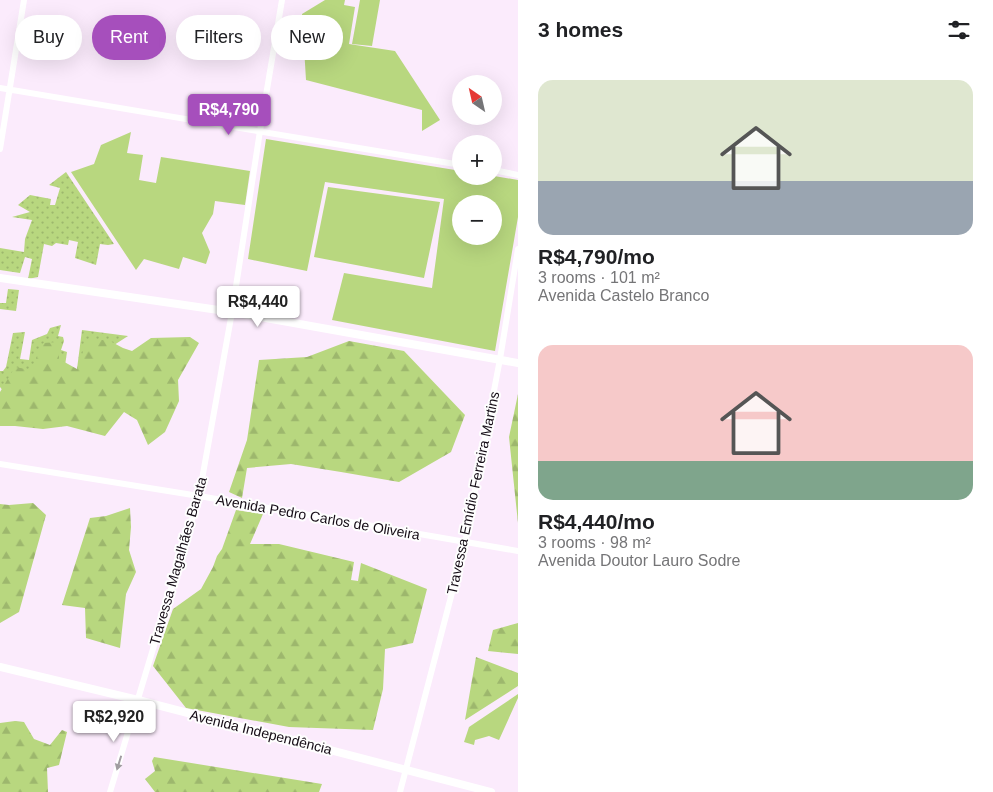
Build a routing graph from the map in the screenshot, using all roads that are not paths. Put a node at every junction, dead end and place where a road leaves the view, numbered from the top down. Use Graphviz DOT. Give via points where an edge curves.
graph roads {
  1 [pos="24,0"];
  2 [pos="282,0"];
  3 [pos="0,88"];
  4 [pos="10,90"];
  5 [pos="260,131"];
  6 [pos="0,149"];
  7 [pos="452,163"];
  8 [pos="502,172"];
  9 [pos="518,175"];
  10 [pos="518,249"];
  11 [pos="0,278"];
  12 [pos="232,312"];
  13 [pos="500,359"];
  14 [pos="518,362"];
  15 [pos="0,464"];
  16 [pos="199,496"];
  17 [pos="465,542"];
  18 [pos="518,551"];
  19 [pos="0,667"];
  20 [pos="138,700"];
  21 [pos="406,769"];
  22 [pos="110,792"];
  23 [pos="400,792"];
  24 [pos="491,792"];
  1 -- 4 [label="street"];
  2 -- 5 [label="street, Travessa Magalhães Barata"];
  3 -- 4 [label="street"];
  4 -- 5 [label="street"];
  4 -- 6 [label="street"];
  5 -- 7 [label="street"];
  5 -- 12 [label="street, Travessa Magalhães Barata"];
  8 -- 9 [label="street"];
  10 -- 13 [label="street, Travessa Emídio Ferreira Martins"];
  11 -- 12 [label="street"];
  12 -- 13 [label="street"];
  12 -- 16 [label="street, Travessa Magalhães Barata"];
  13 -- 14 [label="street"];
  13 -- 17 [label="street, Travessa Emídio Ferreira Martins"];
  15 -- 16 [label="street, Avenida Pedro Carlos de Oliveira"];
  16 -- 17 [label="street, Avenida Pedro Carlos de Oliveira"];
  16 -- 20 [label="street, Travessa Magalhães Barata"];
  17 -- 18 [label="street, Avenida Pedro Carlos de Oliveira"];
  17 -- 21 [label="street, Travessa Emídio Ferreira Martins"];
  19 -- 20 [label="street, Avenida Independência"];
  20 -- 21 [label="street, Avenida Independência"];
  20 -- 22 [label="street, Travessa Magalhães Barata, one-way"];
  21 -- 23 [label="street, Travessa Emídio Ferreira Martins"];
  21 -- 24 [label="street, Avenida Independência"];
}
